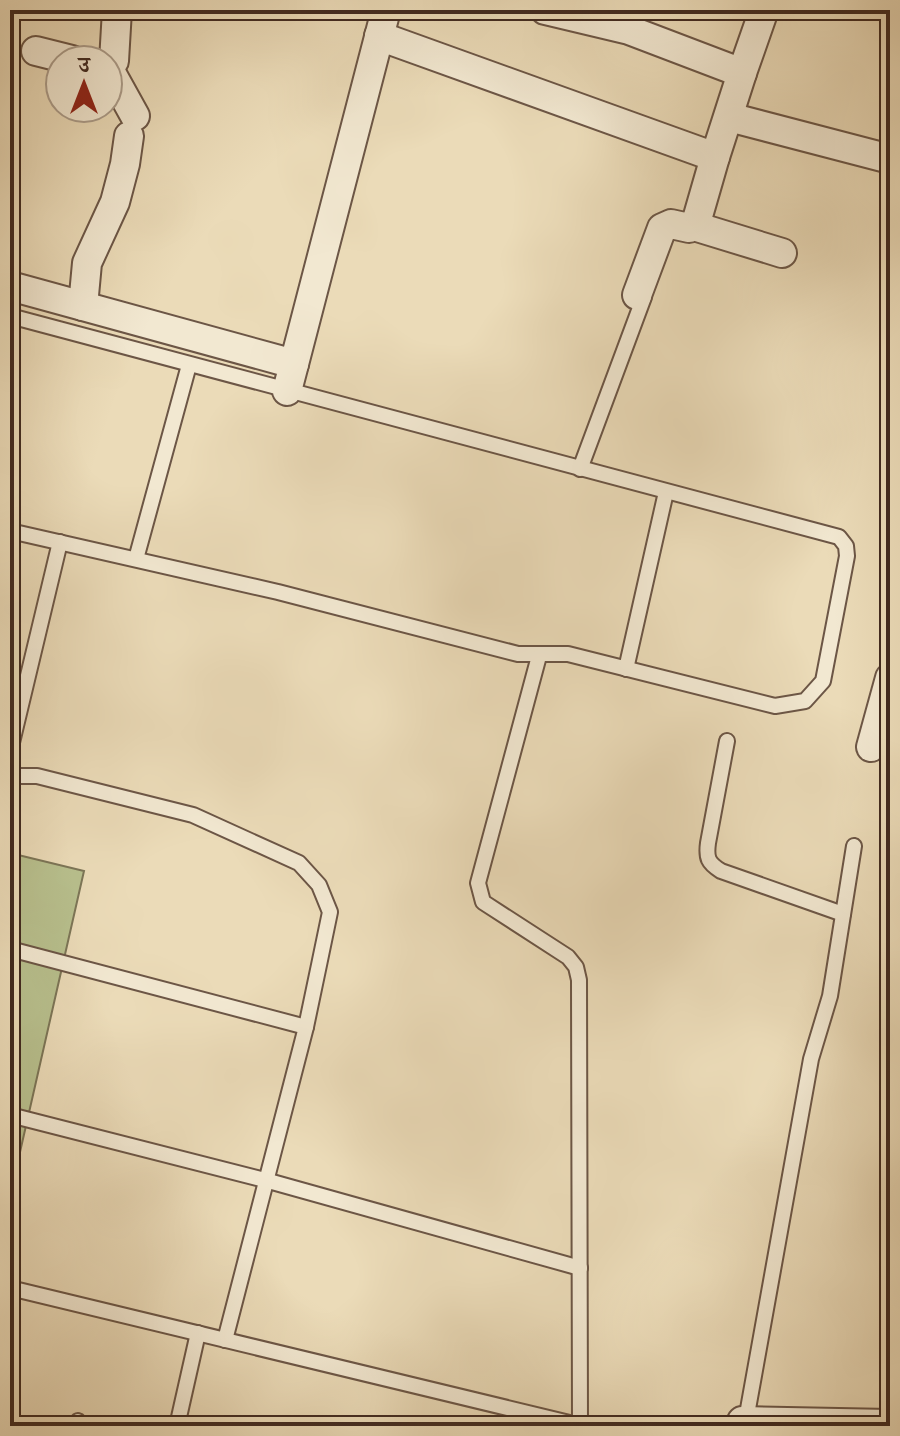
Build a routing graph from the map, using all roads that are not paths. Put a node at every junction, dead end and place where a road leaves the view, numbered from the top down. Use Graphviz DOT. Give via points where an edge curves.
graph roads {
  1 [pos="117,10"];
  2 [pos="545,10"];
  3 [pos="764,10"];
  4 [pos="383,23"];
  5 [pos="115,44"];
  6 [pos="36,51"];
  7 [pos="44,53"];
  8 [pos="742,73"];
  9 [pos="124,107"];
  10 [pos="729,117"];
  11 [pos="715,157"];
  12 [pos="890,159"];
  13 [pos="694,226"];
  14 [pos="782,253"];
  15 [pos="10,286"];
  16 [pos="640,296"];
  17 [pos="83,306"];
  18 [pos="10,316"];
  19 [pos="189,365"];
  20 [pos="290,377"];
  21 [pos="580,469"];
  22 [pos="666,492"];
  23 [pos="10,531"];
  24 [pos="60,542"];
  25 [pos="136,559"];
  26 [pos="539,656"];
  27 [pos="626,669"];
  28 [pos="890,678"];
  29 [pos="727,741"];
  30 [pos="871,747"];
  31 [pos="10,751"];
  32 [pos="10,776"];
  33 [pos="854,846"];
  34 [pos="843,914"];
  35 [pos="10,949"];
  36 [pos="306,1027"];
  37 [pos="10,1115"];
  38 [pos="265,1180"];
  39 [pos="580,1268"];
  40 [pos="10,1288"];
  41 [pos="198,1333"];
  42 [pos="225,1340"];
  43 [pos="741,1423"];
  44 [pos="890,1424"];
  45 [pos="177,1426"];
  46 [pos="581,1426"];
  1 -- 5 [label="street"];
  2 -- 8 [label="street" via="629,30"];
  3 -- 8 [label="street"];
  4 -- 11 [label="street"];
  4 -- 20 [label="street"];
  6 -- 7 [label="street"];
  8 -- 10 [label="street"];
  9 -- 17 [label="street" via="132,126 125,164 115,202 87,263"];
  10 -- 11 [label="street"];
  10 -- 12 [label="street"];
  11 -- 13 [label="street"];
  13 -- 14 [label="street"];
  13 -- 16 [label="street" via="662,228"];
  15 -- 17 [label="street"];
  16 -- 21 [label="lane"];
  17 -- 20 [label="street"];
  18 -- 19 [label="lane"];
  19 -- 20 [label="lane"];
  19 -- 25 [label="lane"];
  20 -- 21 [label="lane"];
  21 -- 22 [label="lane"];
  22 -- 27 [label="lane"];
  22 -- 27 [label="lane" via="839,537 847,556 829,656 823,681 805,701 775,706"];
  23 -- 24 [label="lane"];
  24 -- 25 [label="lane"];
  24 -- 31 [label="lane"];
  25 -- 26 [label="lane"];
  26 -- 27 [label="lane" via="568,654"];
  26 -- 39 [label="lane" via="478,883 483,902 576,967"];
  28 -- 30 [label="street"];
  29 -- 34 [label="lane" via="708,843 710,864"];
  32 -- 36 [label="lane" via="37,776 193,815 299,863 319,885 330,912"];
  33 -- 34 [label="lane"];
  34 -- 43 [label="lane" via="830,996 811,1059 748,1409"];
  35 -- 36 [label="lane"];
  36 -- 38 [label="lane"];
  37 -- 38 [label="lane"];
  38 -- 39 [label="lane"];
  38 -- 42 [label="lane"];
  39 -- 46 [label="lane"];
  40 -- 41 [label="lane"];
  41 -- 42 [label="lane"];
  41 -- 45 [label="lane"];
  42 -- 46 [label="lane"];
  43 -- 44 [label="street"];
}
